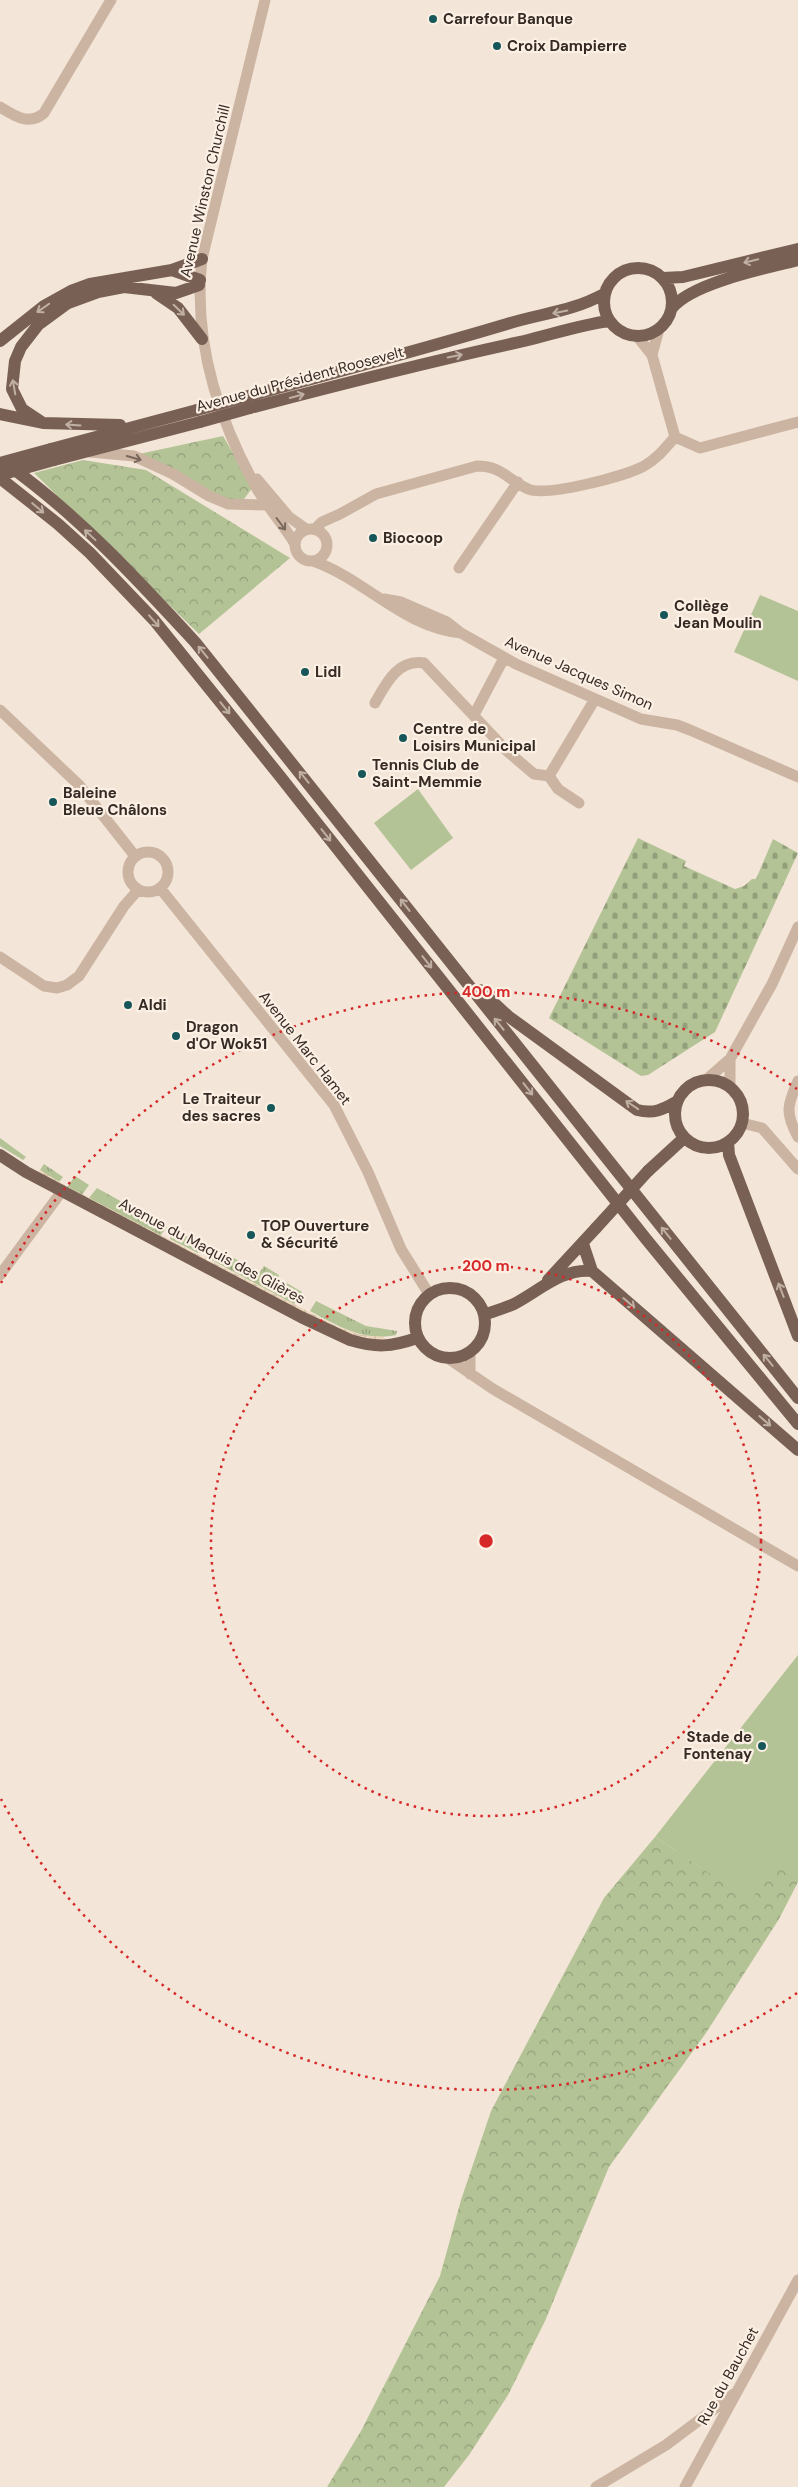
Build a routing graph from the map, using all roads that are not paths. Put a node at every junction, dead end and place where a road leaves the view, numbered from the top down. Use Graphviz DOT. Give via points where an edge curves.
graph roads {
  1 [pos="111,0"];
  2 [pos="265,0"];
  3 [pos="0,108"];
  4 [pos="798,249"];
  5 [pos="202,259"];
  6 [pos="798,260"];
  7 [pos="172,270"];
  8 [pos="663,278"];
  9 [pos="200,283"];
  10 [pos="147,290"];
  11 [pos="604,294"];
  12 [pos="672,308"];
  13 [pos="609,321"];
  14 [pos="659,329"];
  15 [pos="636,336"];
  16 [pos="202,340"];
  17 [pos="0,341"];
  18 [pos="652,354"];
  19 [pos="248,403"];
  20 [pos="0,414"];
  21 [pos="198,416"];
  22 [pos="798,422"];
  23 [pos="43,423"];
  24 [pos="140,425"];
  25 [pos="675,437"];
  26 [pos="86,452"];
  27 [pos="53,454"];
  28 [pos="0,461"];
  29 [pos="246,467"];
  30 [pos="0,476"];
  31 [pos="518,482"];
  32 [pos="267,505"];
  33 [pos="340,514"];
  34 [pos="310,529"];
  35 [pos="295,544"];
  36 [pos="327,544"];
  37 [pos="313,561"];
  38 [pos="333,568"];
  39 [pos="459,568"];
  40 [pos="504,658"];
  41 [pos="595,699"];
  42 [pos="375,703"];
  43 [pos="0,710"];
  44 [pos="474,715"];
  45 [pos="549,776"];
  46 [pos="798,777"];
  47 [pos="578,802"];
  48 [pos="136,856"];
  49 [pos="160,888"];
  50 [pos="138,890"];
  51 [pos="798,927"];
  52 [pos="0,957"];
  53 [pos="457,971"];
  54 [pos="730,1059"];
  55 [pos="706,1080"];
  56 [pos="798,1081"];
  57 [pos="730,1087"];
  58 [pos="676,1102"];
  59 [pos="742,1123"];
  60 [pos="798,1137"];
  61 [pos="684,1138"];
  62 [pos="728,1142"];
  63 [pos="0,1155"];
  64 [pos="798,1169"];
  65 [pos="62,1191"];
  66 [pos="583,1244"];
  67 [pos="592,1271"];
  68 [pos="0,1276"];
  69 [pos="543,1285"];
  70 [pos="429,1294"];
  71 [pos="484,1315"];
  72 [pos="798,1336"];
  73 [pos="417,1338"];
  74 [pos="470,1352"];
  75 [pos="449,1359"];
  76 [pos="470,1374"];
  77 [pos="798,1398"];
  78 [pos="798,1424"];
  79 [pos="798,1450"];
  80 [pos="798,1566"];
  81 [pos="798,2280"];
  82 [pos="737,2391"];
  83 [pos="596,2487"];
  84 [pos="685,2487"];
  1 -- 3 [label="street" via="44,113 28,120"];
  2 -- 5 [label="street, Avenue Winston Churchill"];
  4 -- 8 [label="main road, one-way" via="683,277"];
  5 -- 7 [label="main road"];
  5 -- 9 [label="street, Avenue Winston Churchill"];
  6 -- 12 [label="main road" via="694,291"];
  7 -- 9 [label="main road"];
  7 -- 17 [label="main road, one-way" via="90,284 71,291 44,306"];
  8 -- 11 [label="main road" via="646,268 627,269 611,280"];
  8 -- 12 [label="main road" via="672,295"];
  9 -- 10 [label="main road" via="176,293"];
  9 -- 16 [label="street, Avenue Winston Churchill"];
  10 -- 16 [label="main road, one-way" via="178,308"];
  23 -- 10 [label="main road, one-way" via="22,410 12,389 15,361 21,347 38,326 68,303 124,287"];
  11 -- 13 [label="main road" via="604,308"];
  11 -- 19 [label="main road, Avenue du Président Roosevelt, one-way" via="571,309 521,320"];
  12 -- 14 [label="main road"];
  13 -- 15 [label="main road" via="617,329"];
  19 -- 13 [label="main road, Avenue du Président Roosevelt, one-way" via="527,340 583,324"];
  14 -- 15 [label="main road"];
  14 -- 18 [label="street"];
  15 -- 18 [label="street"];
  16 -- 29 [label="street, Avenue Winston Churchill" via="223,419"];
  18 -- 25 [label="street"];
  19 -- 21 [label="main road, Avenue du Président Roosevelt, bridge"];
  20 -- 23 [label="main road"];
  21 -- 24 [label="main road, Avenue du Président Roosevelt"];
  21 -- 26 [label="main road, Avenue du Président Roosevelt"];
  22 -- 25 [label="street" via="700,448"];
  24 -- 23 [label="main road, one-way"];
  24 -- 27 [label="main road, Avenue du Président Roosevelt"];
  25 -- 31 [label="street" via="655,459 642,467 593,482 553,491 528,488"];
  26 -- 27 [label="main road, Avenue du Président Roosevelt"];
  26 -- 32 [label="street, one-way" via="134,456 228,504"];
  27 -- 28 [label="main road, Avenue du Président Roosevelt, bridge"];
  27 -- 30 [label="main road, Avenue du Président Roosevelt, bridge"];
  53 -- 28 [label="main road, one-way" via="195,642 136,578 76,521 39,487"];
  29 -- 32 [label="street"];
  29 -- 34 [label="street" via="289,516"];
  30 -- 78 [label="main road, one-way" via="84,547 154,620 646,1239"];
  31 -- 33 [label="street" via="490,466 476,466 381,492"];
  31 -- 39 [label="street"];
  32 -- 35 [label="street, one-way"];
  33 -- 34 [label="street"];
  33 -- 36 [label="street"];
  34 -- 35 [label="street" via="298,534"];
  34 -- 36 [label="street" via="323,533"];
  35 -- 37 [label="street" via="302,558"];
  36 -- 37 [label="street" via="324,556"];
  36 -- 38 [label="street"];
  37 -- 38 [label="street, Avenue Jacques Simon"];
  38 -- 40 [label="street, Avenue Jacques Simon" via="397,610 443,630 461,633"];
  40 -- 41 [label="street, Avenue Jacques Simon"];
  40 -- 44 [label="street"];
  41 -- 45 [label="street"];
  41 -- 46 [label="street, Avenue Jacques Simon" via="641,720 690,730"];
  42 -- 44 [label="street" via="398,670 415,662 424,663"];
  43 -- 48 [label="street" via="80,785"];
  44 -- 45 [label="street" via="534,774"];
  45 -- 47 [label="street" via="558,789"];
  48 -- 49 [label="street" via="147,852 164,860 167,878"];
  48 -- 50 [label="street" via="128,867 128,874 132,886"];
  49 -- 50 [label="street" via="149,892"];
  49 -- 70 [label="street, Avenue Marc Hamet" via="334,1105 368,1172 401,1249"];
  50 -- 52 [label="street" via="79,976 67,985 57,988 44,986"];
  51 -- 54 [label="street" via="772,984"];
  58 -- 53 [label="main road, one-way" via="660,1111 637,1110 508,1016"];
  77 -- 53 [label="main road, one-way"];
  54 -- 55 [label="street"];
  54 -- 57 [label="street"];
  55 -- 57 [label="main road"];
  55 -- 58 [label="main road" via="690,1085"];
  56 -- 60 [label="street" via="788,1108 789,1119"];
  57 -- 59 [label="main road" via="741,1103"];
  58 -- 61 [label="main road" via="675,1121"];
  59 -- 62 [label="main road"];
  59 -- 64 [label="street" via="762,1128"];
  61 -- 62 [label="main road" via="691,1144 710,1148"];
  61 -- 66 [label="main road, bridge" via="648,1171"];
  72 -- 62 [label="main road, one-way" via="729,1156"];
  63 -- 65 [label="main road, Avenue du Maquis des Glières"];
  65 -- 68 [label="street"];
  65 -- 73 [label="main road, Avenue du Maquis des Glières" via="350,1340 370,1346 394,1346"];
  66 -- 67 [label="main road"];
  66 -- 69 [label="main road"];
  67 -- 69 [label="main road" via="577,1270"];
  67 -- 79 [label="main road, one-way"];
  69 -- 71 [label="main road" via="513,1304"];
  70 -- 71 [label="main road" via="439,1289 462,1290 480,1304"];
  70 -- 73 [label="main road" via="417,1309 414,1328"];
  71 -- 74 [label="main road" via="483,1336"];
  73 -- 75 [label="main road" via="430,1353"];
  74 -- 75 [label="main road"];
  74 -- 76 [label="street"];
  75 -- 76 [label="street"];
  76 -- 80 [label="street"];
  81 -- 82 [label="street, Rue du Bauchet"];
  82 -- 83 [label="street" via="666,2445"];
  82 -- 84 [label="street, Rue du Bauchet"];
}
